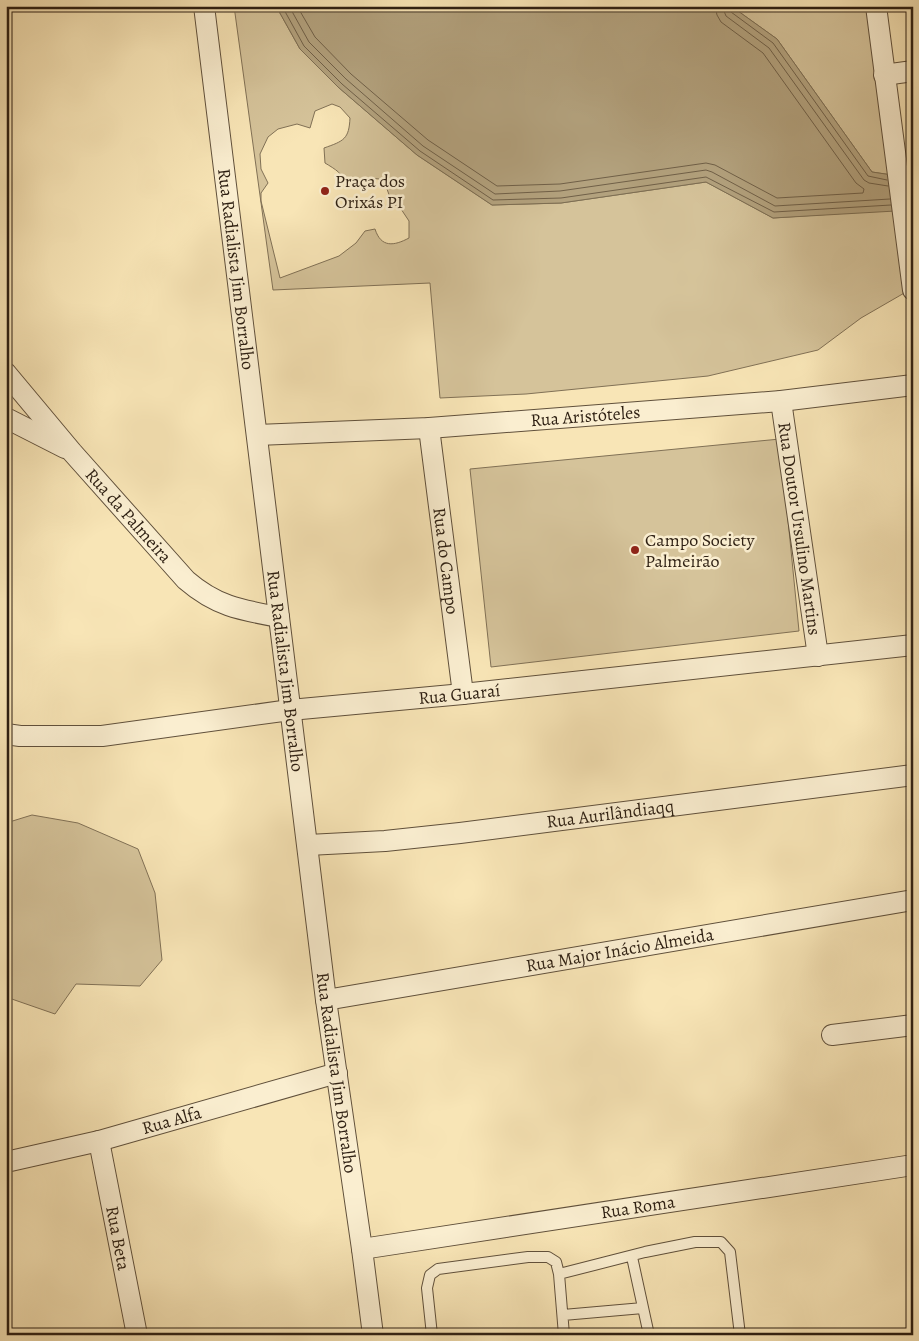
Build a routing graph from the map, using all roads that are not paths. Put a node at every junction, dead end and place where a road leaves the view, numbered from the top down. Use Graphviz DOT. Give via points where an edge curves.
graph roads {
  1 [pos="204,6"];
  2 [pos="876,6"];
  3 [pos="913,71"];
  4 [pos="884,75"];
  5 [pos="913,290"];
  6 [pos="6,373"];
  7 [pos="913,385"];
  8 [pos="781,401"];
  9 [pos="6,418"];
  10 [pos="429,428"];
  11 [pos="258,436"];
  12 [pos="72,452"];
  13 [pos="279,617"];
  14 [pos="913,644"];
  15 [pos="818,656"];
  16 [pos="463,694"];
  17 [pos="290,710"];
  18 [pos="6,734"];
  19 [pos="913,775"];
  20 [pos="308,845"];
  21 [pos="913,900"];
  22 [pos="326,1000"];
  23 [pos="913,1025"];
  24 [pos="832,1035"];
  25 [pos="337,1073"];
  26 [pos="99,1141"];
  27 [pos="6,1162"];
  28 [pos="913,1165"];
  29 [pos="362,1249"];
  30 [pos="632,1257"];
  31 [pos="559,1274"];
  32 [pos="643,1308"];
  33 [pos="562,1315"];
  34 [pos="137,1335"];
  35 [pos="373,1335"];
  36 [pos="432,1335"];
  37 [pos="564,1335"];
  38 [pos="649,1335"];
  39 [pos="740,1335"];
  1 -- 11 [label="street, Rua Radialista Jim Borralho"];
  2 -- 4 [label="street"];
  3 -- 4 [label="street"];
  4 -- 5 [label="street"];
  6 -- 12 [label="street, Rua da Palmeira"];
  7 -- 8 [label="street, Rua Aristóteles"];
  8 -- 10 [label="street, Rua Aristóteles"];
  8 -- 15 [label="street, Rua Doutor Ursulino Martins"];
  9 -- 12 [label="street"];
  10 -- 11 [label="street, Rua Aristóteles"];
  10 -- 16 [label="street, Rua do Campo"];
  11 -- 13 [label="street, Rua Radialista Jim Borralho"];
  12 -- 13 [label="street, Rua da Palmeira" via="197,590 235,609"];
  13 -- 17 [label="street, Rua Radialista Jim Borralho"];
  14 -- 15 [label="street, Rua Guaraí"];
  15 -- 16 [label="street, Rua Guaraí"];
  16 -- 17 [label="street, Rua Guaraí"];
  17 -- 18 [label="street, Rua Guaraí" via="102,736"];
  17 -- 20 [label="street, Rua Radialista Jim Borralho"];
  19 -- 20 [label="street, Rua Aurilândiaqq" via="385,842"];
  20 -- 22 [label="street, Rua Radialista Jim Borralho"];
  21 -- 22 [label="street, Rua Major Inácio Almeida"];
  22 -- 25 [label="street, Rua Radialista Jim Borralho"];
  23 -- 24 [label="street"];
  25 -- 26 [label="street, Rua Alfa"];
  25 -- 29 [label="street, Rua Radialista Jim Borralho"];
  26 -- 27 [label="street, Rua Alfa"];
  26 -- 34 [label="street, Rua Beta"];
  28 -- 29 [label="street, Rua Roma"];
  29 -- 35 [label="street, Rua Radialista Jim Borralho"];
  30 -- 31 [label="lane"];
  30 -- 32 [label="lane"];
  30 -- 39 [label="lane" via="695,1242 721,1242 730,1252"];
  31 -- 33 [label="lane"];
  31 -- 36 [label="lane" via="556,1262 548,1257 438,1269 430,1275 427,1288"];
  32 -- 33 [label="lane"];
  32 -- 38 [label="lane"];
  33 -- 37 [label="lane"];
}
